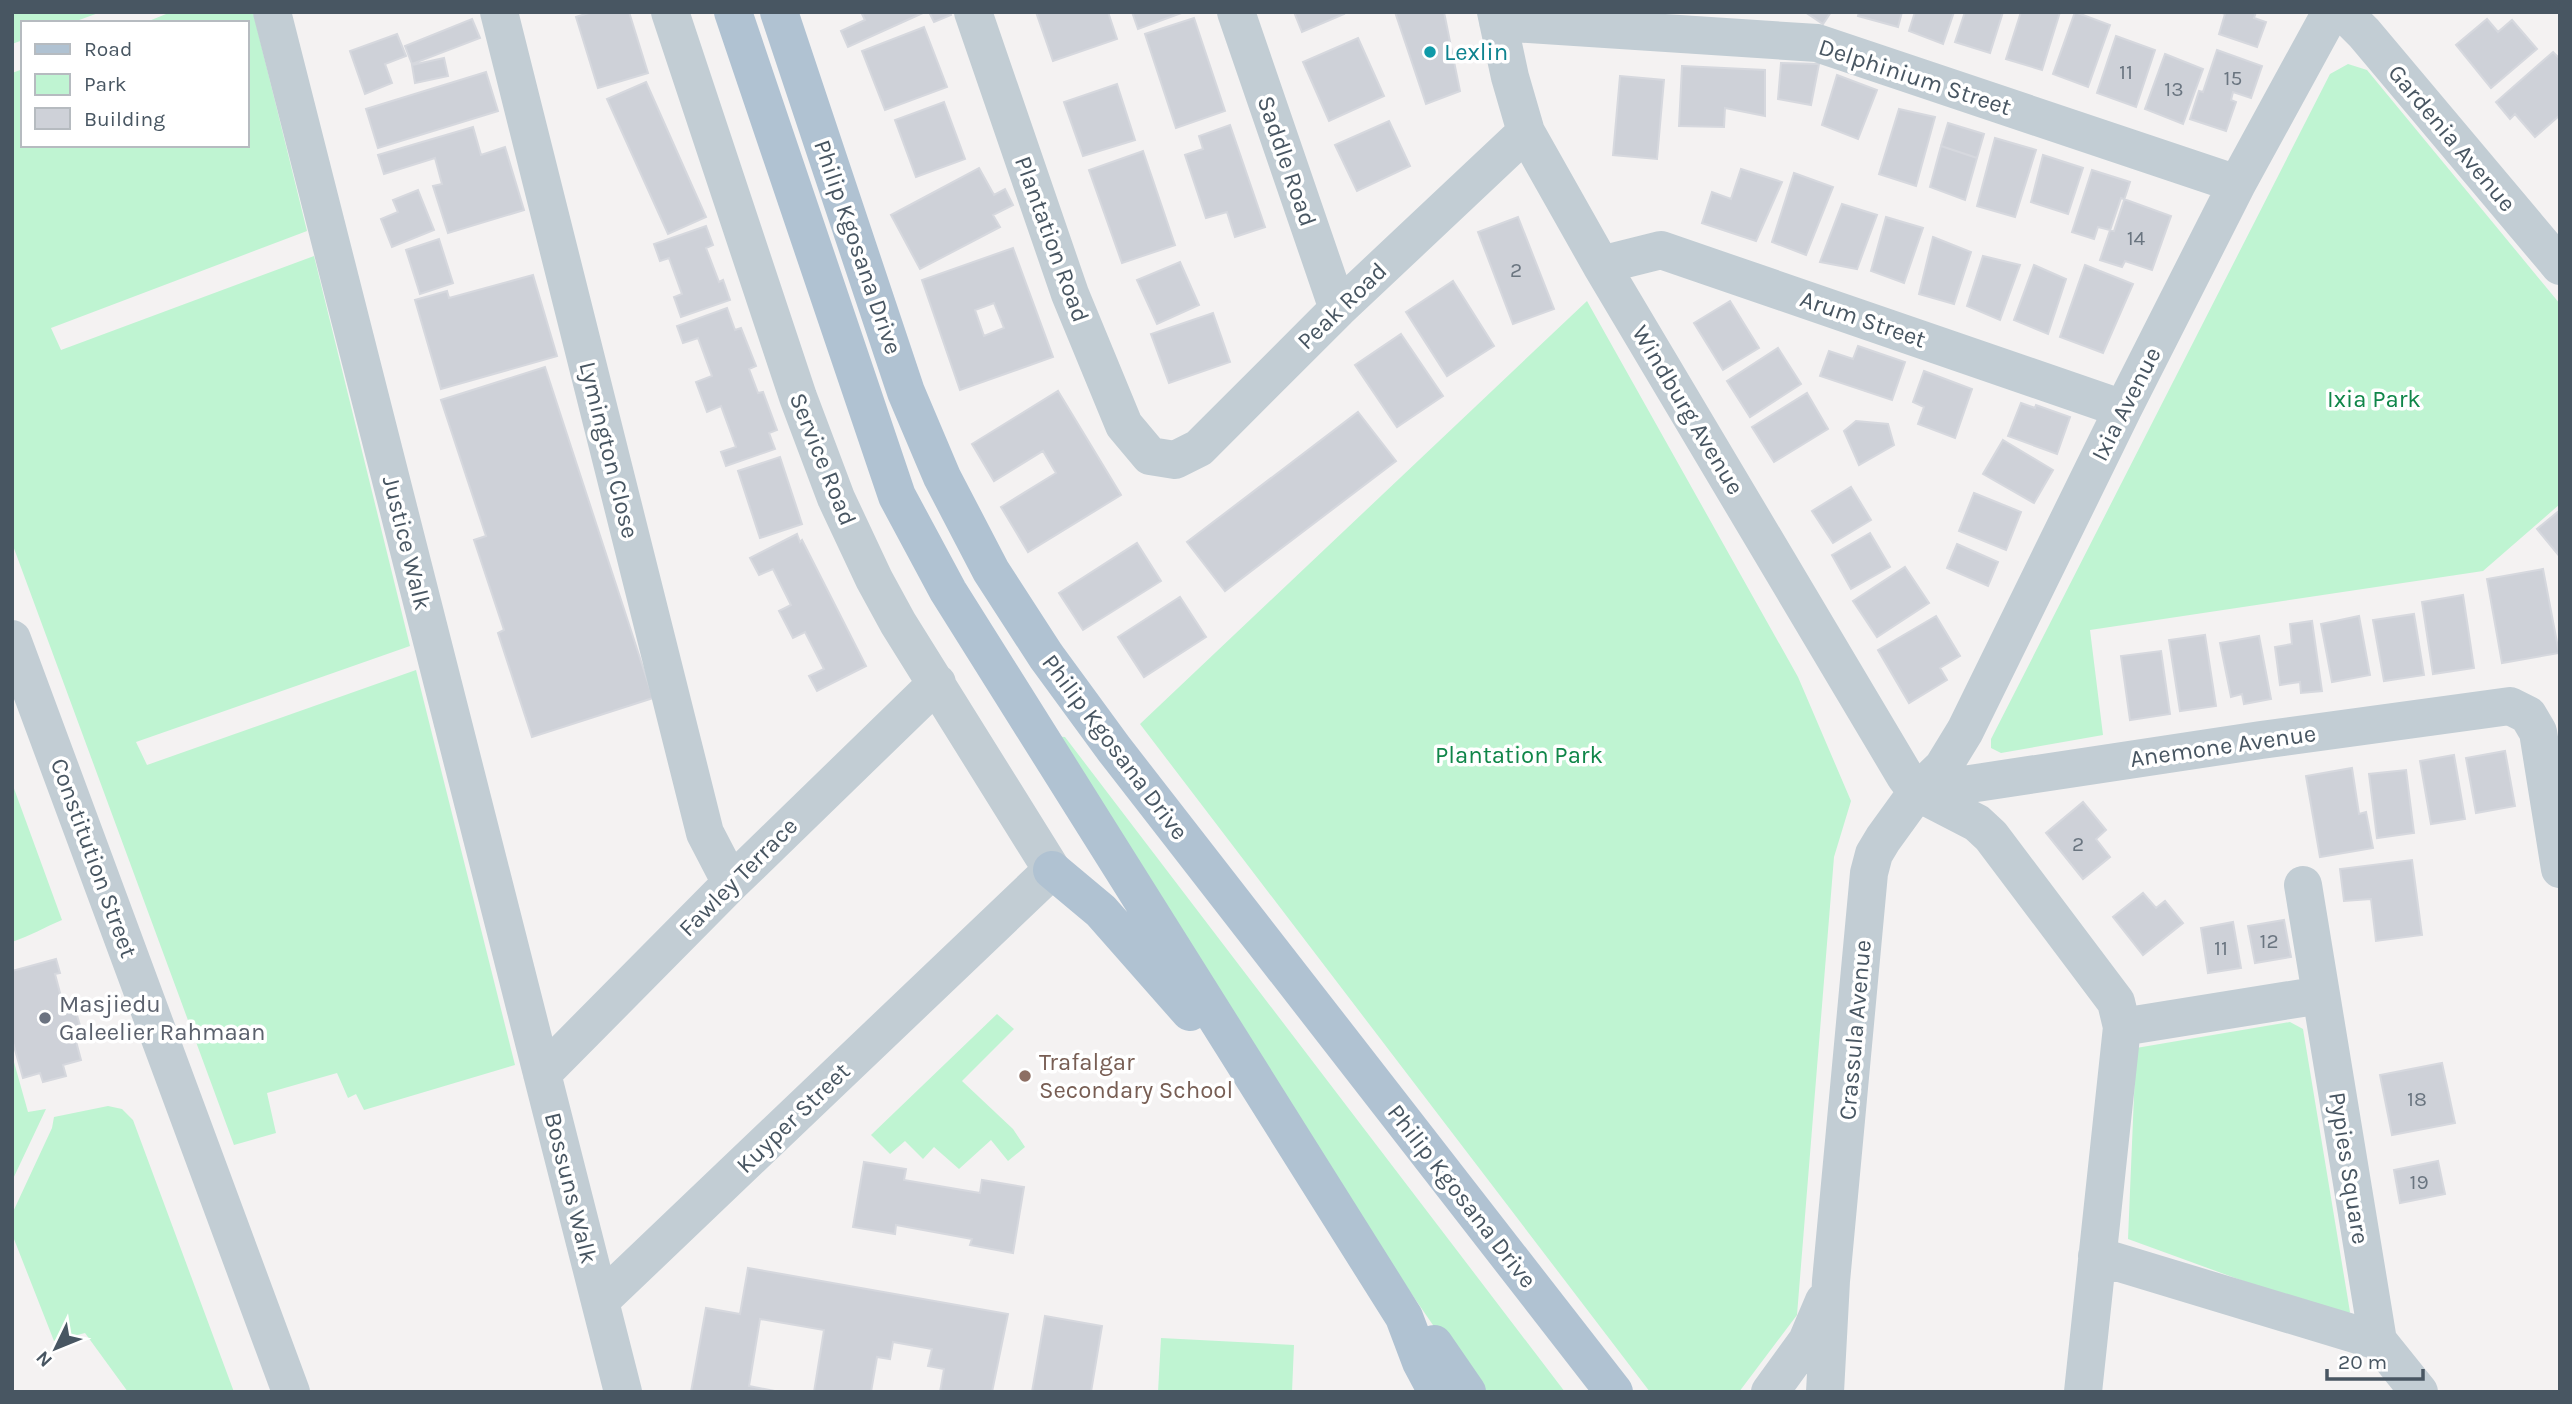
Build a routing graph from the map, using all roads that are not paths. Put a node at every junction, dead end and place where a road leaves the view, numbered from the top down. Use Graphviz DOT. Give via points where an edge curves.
graph roads {
  1 [pos="272,12"];
  2 [pos="499,12"];
  3 [pos="670,12"];
  4 [pos="733,12"];
  5 [pos="779,12"];
  6 [pos="973,12"];
  7 [pos="1236,12"];
  8 [pos="2331,12"];
  9 [pos="2343,12"];
  10 [pos="1497,17"];
  11 [pos="1526,132"];
  12 [pos="2238,184"];
  13 [pos="1601,265"];
  14 [pos="2560,266"];
  15 [pos="1338,309"];
  16 [pos="2123,409"];
  17 [pos="1150,456"];
  18 [pos="12,639"];
  19 [pos="937,683"];
  20 [pos="1917,792"];
  21 [pos="2560,869"];
  22 [pos="1052,870"];
  23 [pos="731,883"];
  24 [pos="2303,885"];
  25 [pos="2320,995"];
  26 [pos="2122,1027"];
  27 [pos="542,1074"];
  28 [pos="1260,1088"];
  29 [pos="2097,1256"];
  30 [pos="1831,1281"];
  31 [pos="600,1301"];
  32 [pos="1404,1317"];
  33 [pos="2378,1341"];
  34 [pos="291,1392"];
  35 [pos="623,1392"];
  36 [pos="1437,1392"];
  37 [pos="1466,1392"];
  38 [pos="1614,1392"];
  39 [pos="1770,1392"];
  40 [pos="1825,1392"];
  41 [pos="2083,1392"];
  42 [pos="2419,1392"];
  1 -- 27 [label="street, Justice Walk"];
  2 -- 23 [label="street, Lymington Close" via="705,833"];
  3 -- 19 [label="street, Service Road" via="836,498 898,623"];
  4 -- 28 [label="main road, Philip Kgosana Drive" via="902,508 948,591"];
  5 -- 38 [label="main road, Philip Kgosana Drive" via="906,392 942,477 991,571 1114,749"];
  6 -- 17 [label="street, Plantation Road" via="1070,294 1124,425"];
  7 -- 15 [label="street, Saddle Road"];
  8 -- 12 [label="street, Ixia Avenue"];
  9 -- 14 [label="street, Gardenia Avenue"];
  10 -- 11 [label="street, Windburg Avenue"];
  10 -- 12 [label="street, Delphinium Street" via="1817,43"];
  11 -- 13 [label="street, Windburg Avenue"];
  11 -- 15 [label="street, Peak Road"];
  12 -- 16 [label="street, Ixia Avenue"];
  13 -- 16 [label="street, Arum Street" via="1661,250"];
  13 -- 20 [label="street, Windburg Avenue"];
  15 -- 17 [label="street, Peak Road" via="1199,448 1175,460"];
  16 -- 20 [label="street, Ixia Avenue" via="1965,730 1943,767"];
  18 -- 34 [label="street, Constitution Street"];
  19 -- 22 [label="street, Service Road"];
  19 -- 23 [label="street, Fawley Terrace"];
  20 -- 21 [label="street, Anemone Avenue" via="2510,706 2528,715 2538,732"];
  20 -- 26 [label="street" via="1977,823 1991,836 2111,993"];
  20 -- 30 [label="street, Crassula Avenue" via="1874,854 1869,873"];
  22 -- 28 [label="main road" via="1101,911"];
  22 -- 31 [label="street, Kuyper Street"];
  23 -- 27 [label="street, Fawley Terrace"];
  24 -- 25 [label="street, Pypies Square"];
  25 -- 26 [label="street"];
  25 -- 33 [label="street, Pypies Square"];
  26 -- 29 [label="street"];
  27 -- 31 [label="street, Bossuns Walk"];
  28 -- 32 [label="main road, Philip Kgosana Drive"];
  29 -- 33 [label="street"];
  29 -- 41 [label="street"];
  30 -- 39 [label="street, Crassula Avenue" via="1807,1340"];
  30 -- 40 [label="street, Crassula Avenue"];
  31 -- 35 [label="street"];
  32 -- 36 [label="main road"];
  32 -- 37 [label="main road" via="1439,1349"];
  33 -- 42 [label="street, Pypies Square"];
}
